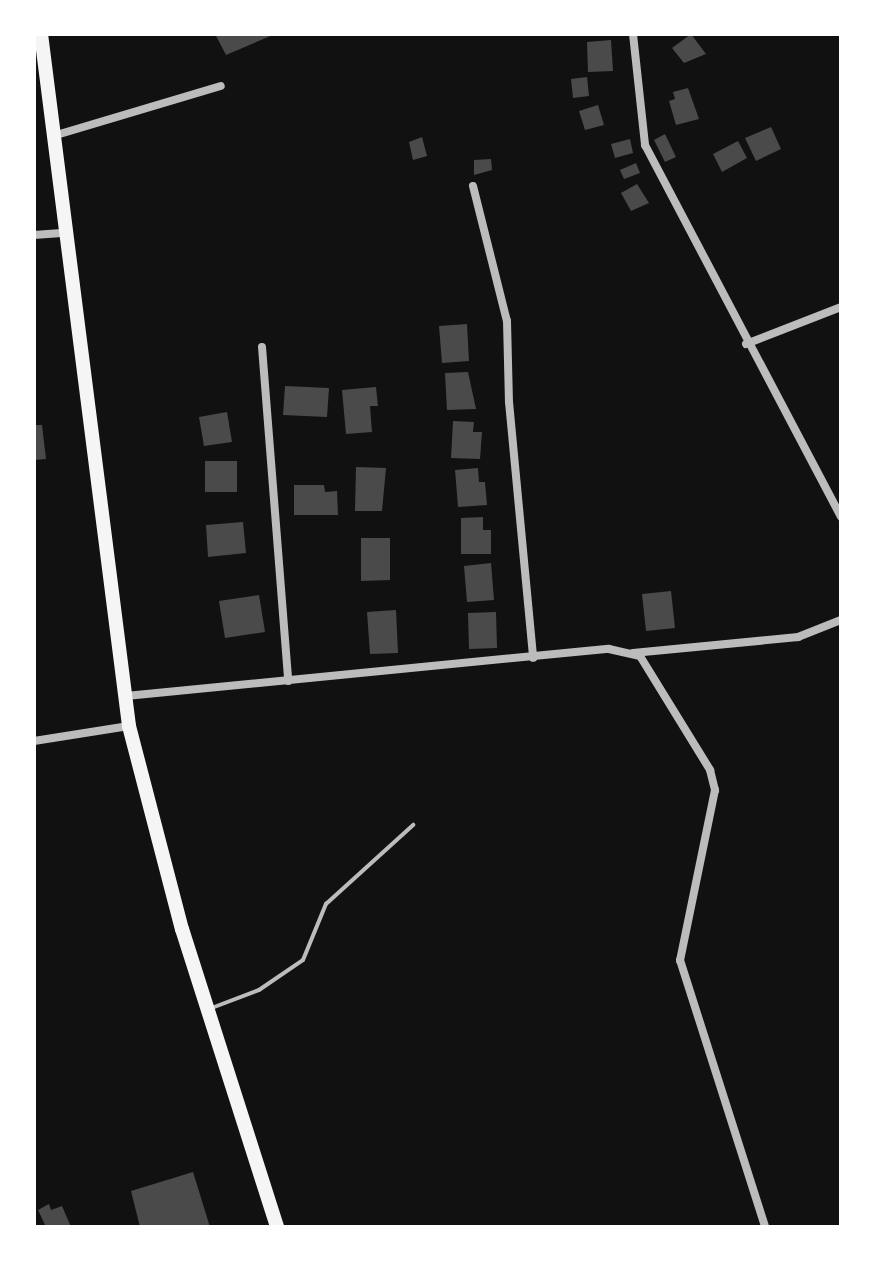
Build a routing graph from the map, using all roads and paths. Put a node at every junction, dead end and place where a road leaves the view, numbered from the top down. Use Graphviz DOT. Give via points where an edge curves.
graph roads {
  1 [pos="41,34"];
  2 [pos="633,34"];
  3 [pos="221,86"];
  4 [pos="53,137"];
  5 [pos="473,186"];
  6 [pos="65,233"];
  7 [pos="34,235"];
  8 [pos="841,307"];
  9 [pos="746,344"];
  10 [pos="262,347"];
  11 [pos="841,516"];
  12 [pos="841,620"];
  13 [pos="632,653"];
  14 [pos="533,658"];
  15 [pos="288,681"];
  16 [pos="126,696"];
  17 [pos="129,726"];
  18 [pos="34,741"];
  19 [pos="413,825"];
  20 [pos="207,1009"];
  21 [pos="277,1227"];
  22 [pos="486,1227"];
  23 [pos="499,1227"];
  24 [pos="765,1227"];
  1 -- 4 [label="main road"];
  2 -- 9 [label="street" via="645,145"];
  3 -- 4 [label="street"];
  4 -- 6 [label="main road"];
  5 -- 14 [label="street" via="507,321 509,402"];
  6 -- 7 [label="street"];
  6 -- 16 [label="main road"];
  8 -- 9 [label="street"];
  9 -- 11 [label="street"];
  10 -- 15 [label="street"];
  12 -- 13 [label="street" via="798,637"];
  13 -- 14 [label="street" via="609,649"];
  13 -- 24 [label="street" via="655,679 710,770 715,790 680,960"];
  14 -- 15 [label="street"];
  15 -- 16 [label="street"];
  16 -- 17 [label="main road"];
  17 -- 18 [label="street"];
  17 -- 20 [label="main road" via="154,833"];
  19 -- 20 [label="lane" via="326,904 303,960 259,990"];
  20 -- 21 [label="main road"];
  22 -- 23 [label="lane"];
}
